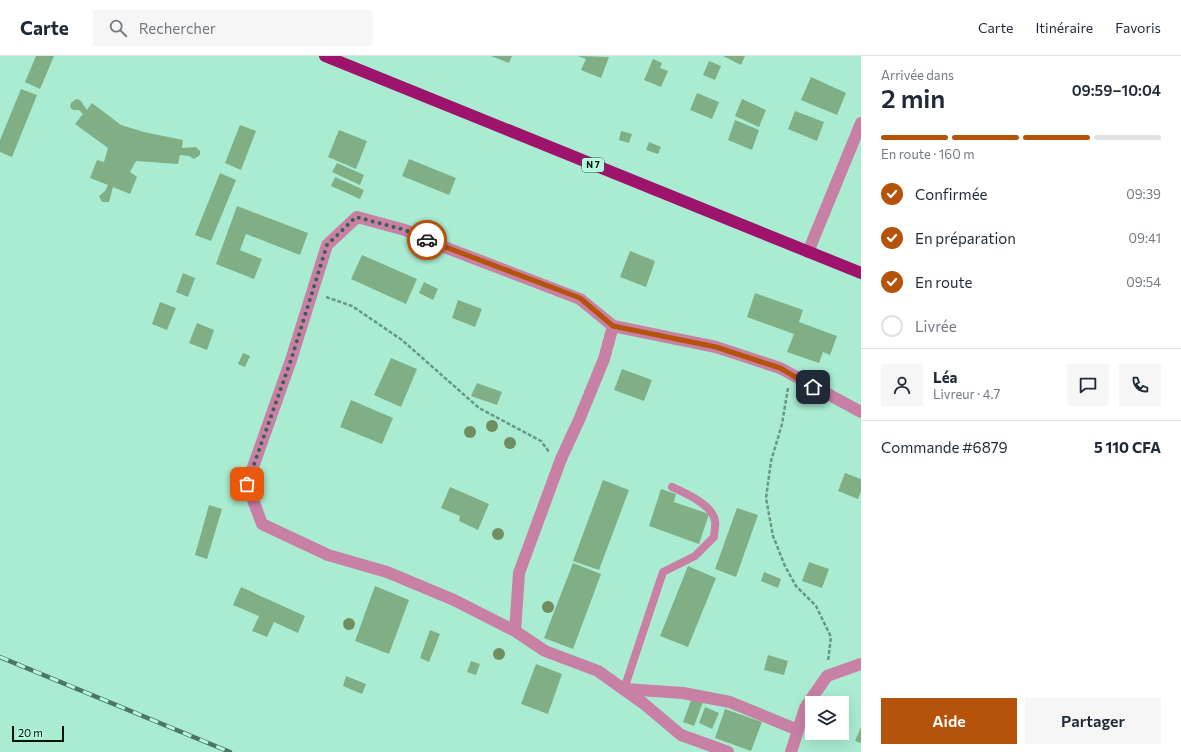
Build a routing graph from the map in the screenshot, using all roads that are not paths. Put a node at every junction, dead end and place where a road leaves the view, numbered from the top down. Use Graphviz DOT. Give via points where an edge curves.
graph roads {
  1 [pos="325,56"];
  2 [pos="861,123"];
  3 [pos="808,252"];
  4 [pos="861,273"];
  5 [pos="613,326"];
  6 [pos="861,412"];
  7 [pos="672,487"];
  8 [pos="515,630"];
  9 [pos="861,664"];
  10 [pos="624,689"];
  11 [pos="798,730"];
  12 [pos="728,752"];
  13 [pos="791,752"];
  1 -- 3 [label="highway, N 7"];
  2 -- 3 [label="street"];
  3 -- 4 [label="highway, N 7"];
  5 -- 6 [label="street" via="716,347 780,368"];
  5 -- 8 [label="street" via="604,359 558,466 519,573"];
  5 -- 8 [label="street" via="580,298 405,230 356,217 327,245 291,360 247,484 262,524 328,555 387,572 454,600"];
  7 -- 10 [label="lane" via="700,502 712,514 715,521 714,537 695,556 663,572"];
  8 -- 10 [label="street" via="545,651 598,671"];
  9 -- 11 [label="street" via="827,676 805,708"];
  10 -- 11 [label="street" via="683,693 730,702"];
  10 -- 12 [label="street" via="682,735"];
  11 -- 13 [label="street"];
}
